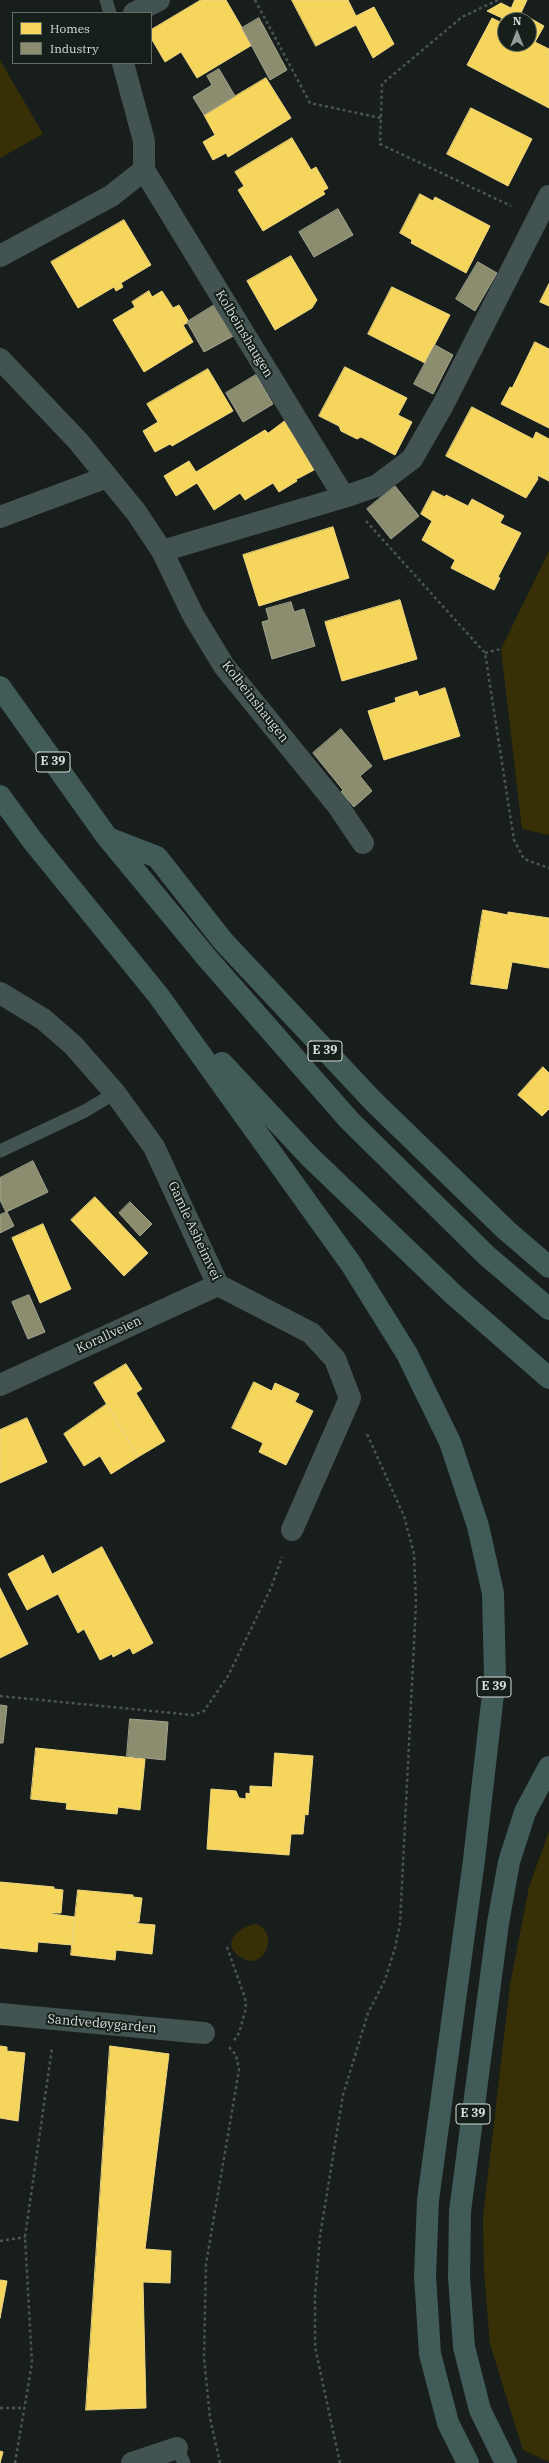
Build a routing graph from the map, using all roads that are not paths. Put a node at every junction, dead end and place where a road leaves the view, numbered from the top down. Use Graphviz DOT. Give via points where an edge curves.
graph roads {
  1 [pos="106,0"];
  2 [pos="159,0"];
  3 [pos="110,12"];
  4 [pos="136,12"];
  5 [pos="123,64"];
  6 [pos="144,170"];
  7 [pos="549,196"];
  8 [pos="0,256"];
  9 [pos="0,360"];
  10 [pos="107,477"];
  11 [pos="344,497"];
  12 [pos="0,517"];
  13 [pos="162,551"];
  14 [pos="0,687"];
  15 [pos="0,796"];
  16 [pos="107,837"];
  17 [pos="363,843"];
  18 [pos="0,993"];
  19 [pos="158,995"];
  20 [pos="115,1093"];
  21 [pos="0,1151"];
  22 [pos="549,1267"];
  23 [pos="218,1285"];
  24 [pos="549,1309"];
  25 [pos="549,1378"];
  26 [pos="0,1385"];
  27 [pos="292,1530"];
  28 [pos="549,1767"];
  29 [pos="0,2014"];
  30 [pos="204,2033"];
  31 [pos="181,2456"];
  32 [pos="132,2463"];
  33 [pos="468,2463"];
  34 [pos="506,2463"];
  1 -- 3 [label="lane"];
  2 -- 4 [label="street"];
  5 -- 6 [label="street" via="144,141"];
  6 -- 8 [label="street" via="111,196"];
  6 -- 11 [label="street, Kolbeinshaugen"];
  7 -- 11 [label="street" via="443,405 412,459 376,486"];
  9 -- 10 [label="street, Kolbeinshaugen" via="78,441"];
  10 -- 12 [label="street"];
  10 -- 13 [label="street, Kolbeinshaugen" via="136,512"];
  11 -- 13 [label="street"];
  13 -- 17 [label="street, Kolbeinshaugen" via="193,615 224,666 338,806"];
  14 -- 16 [label="highway, E 39"];
  15 -- 19 [label="highway, E 39" via="32,840"];
  16 -- 22 [label="highway, E 39" via="157,856 223,942 373,1101 506,1230"];
  16 -- 24 [label="highway, E 39" via="349,1120 486,1255"];
  18 -- 20 [label="street, Gamle Asheimvei" via="43,1019 73,1045"];
  19 -- 25 [label="highway, E 39" via="310,1157 454,1295"];
  19 -- 33 [label="highway, E 39" via="351,1264 407,1354 450,1442 478,1526 493,1593 495,1677 474,1860 428,2200 426,2276 430,2354 448,2423"];
  20 -- 21 [label="lane" via="84,1111"];
  20 -- 23 [label="street, Gamle Asheimvei" via="154,1147"];
  23 -- 26 [label="street, Korallveien"];
  23 -- 27 [label="street, Gamle Asheimvei" via="311,1333 335,1359 350,1398"];
  28 -- 34 [label="highway, E 39" via="525,1812 509,1862 497,1930 460,2211 459,2277 464,2347 480,2410"];
  29 -- 30 [label="street, Sandvedøygarden"];
  31 -- 32 [label="street"];
}
